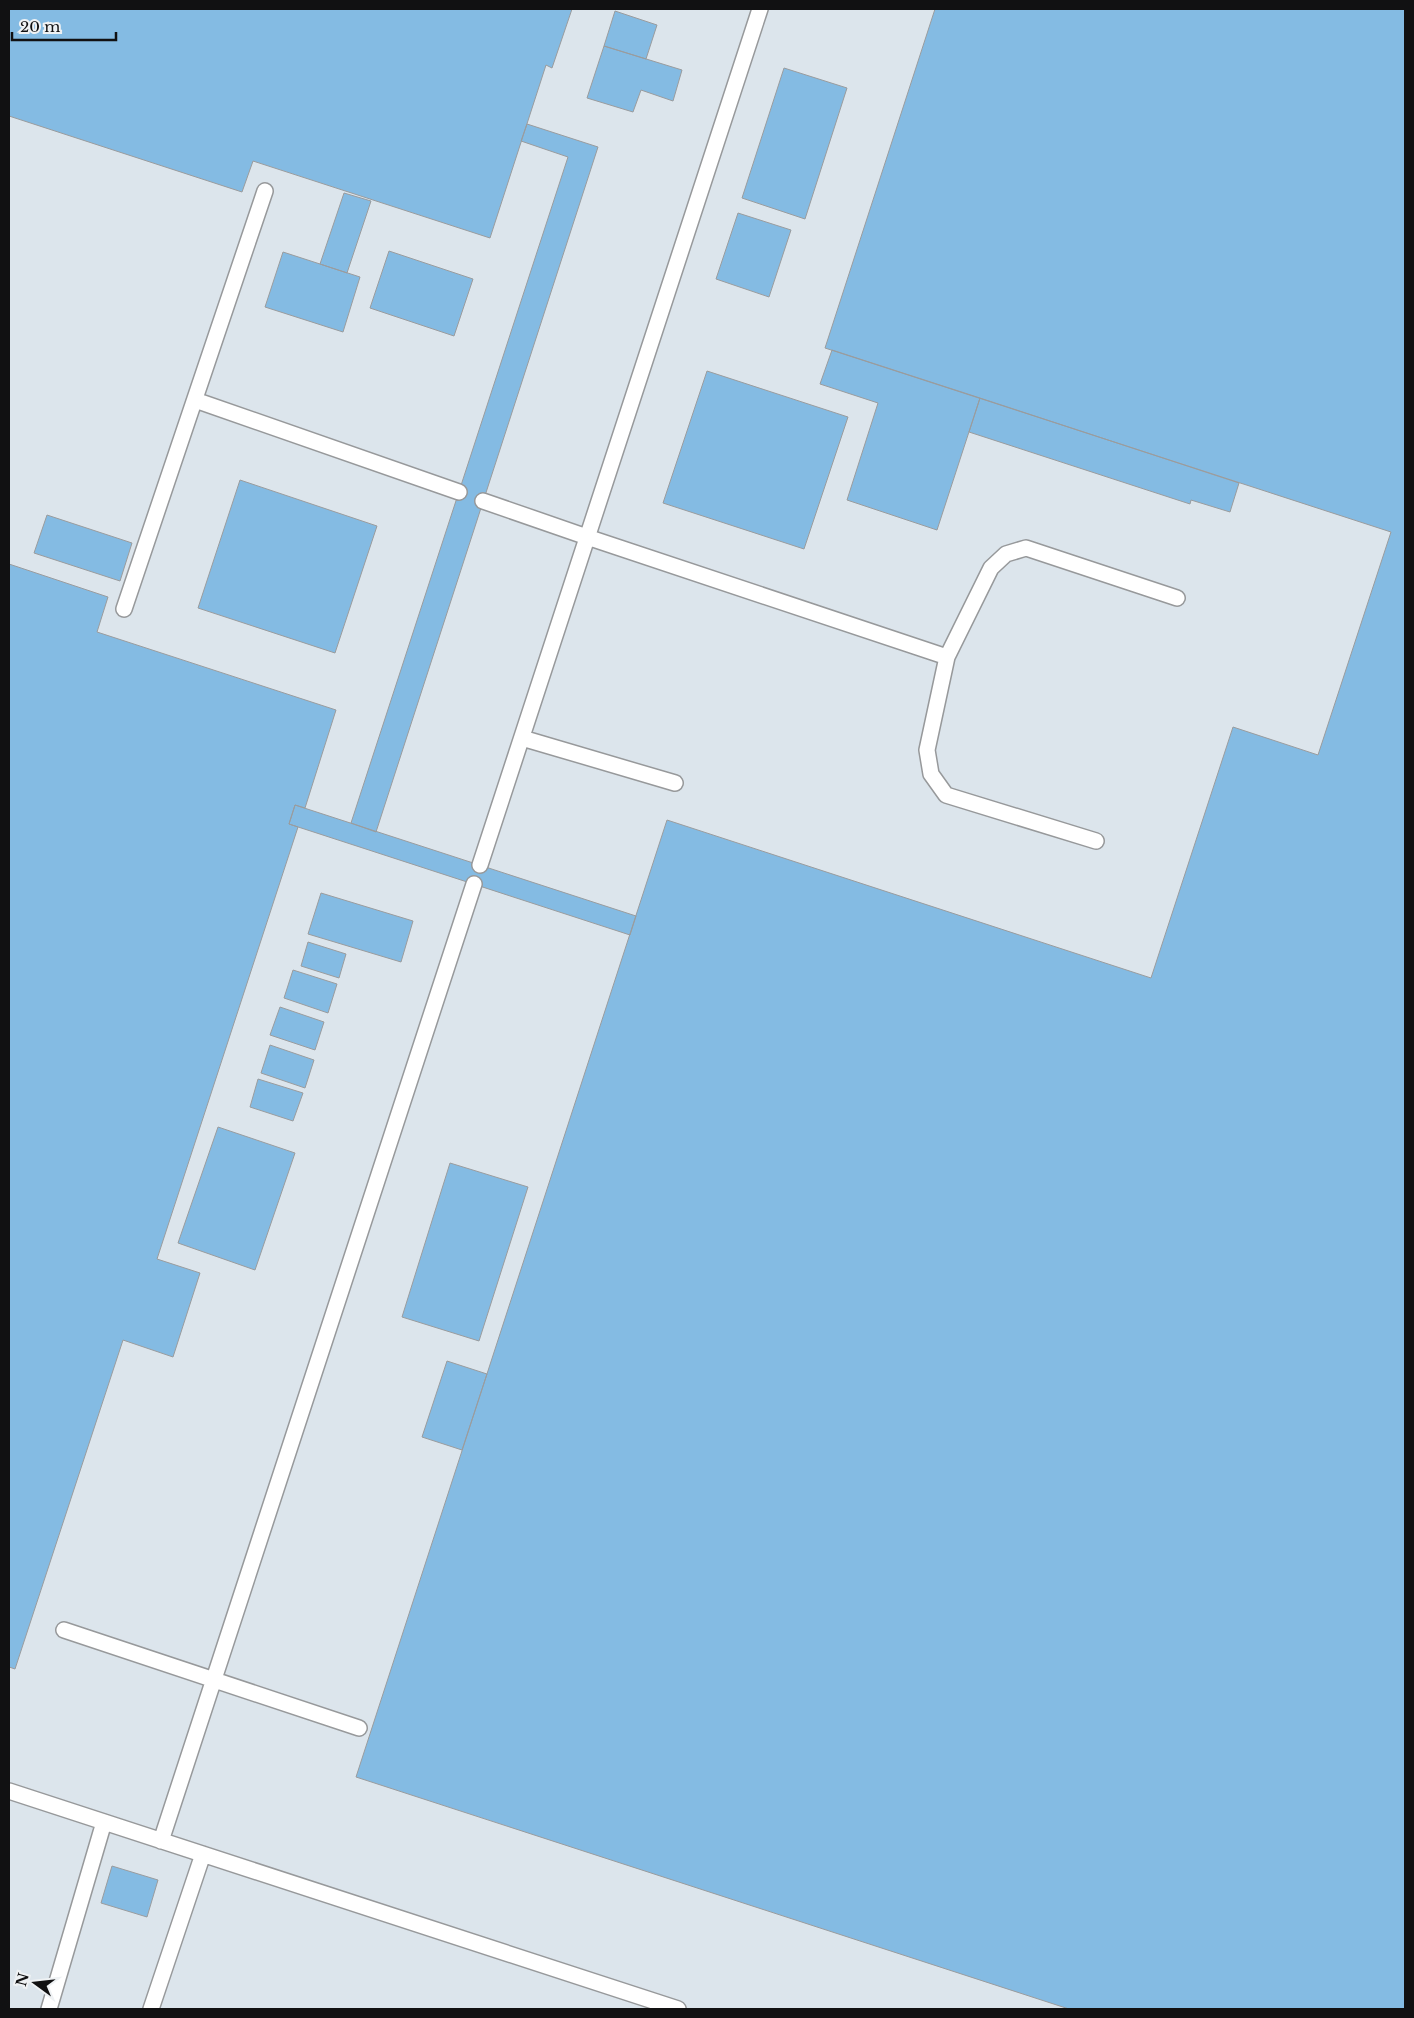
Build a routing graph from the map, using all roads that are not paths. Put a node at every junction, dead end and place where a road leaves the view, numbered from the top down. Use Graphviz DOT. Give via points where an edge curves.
graph roads {
  1 [pos="760,9"];
  2 [pos="265,191"];
  3 [pos="195,400"];
  4 [pos="459,492"];
  5 [pos="483,501"];
  6 [pos="587,538"];
  7 [pos="1177,598"];
  8 [pos="124,609"];
  9 [pos="947,657"];
  10 [pos="522,738"];
  11 [pos="675,783"];
  12 [pos="1096,841"];
  13 [pos="480,865"];
  14 [pos="474,884"];
  15 [pos="64,1630"];
  16 [pos="214,1680"];
  17 [pos="359,1728"];
  18 [pos="9,1791"];
  19 [pos="104,1822"];
  20 [pos="161,1841"];
  21 [pos="203,1854"];
  22 [pos="49,2009"];
  23 [pos="151,2009"];
  24 [pos="678,2009"];
  1 -- 6 [label="lane"];
  2 -- 3 [label="lane"];
  3 -- 4 [label="lane"];
  3 -- 8 [label="lane"];
  5 -- 6 [label="lane"];
  6 -- 9 [label="lane"];
  6 -- 10 [label="lane"];
  7 -- 9 [label="lane" via="1026,548 1006,554 991,568"];
  9 -- 12 [label="lane" via="927,750 931,774 946,795"];
  10 -- 11 [label="lane"];
  10 -- 13 [label="lane"];
  14 -- 16 [label="lane"];
  15 -- 16 [label="lane"];
  16 -- 17 [label="lane"];
  16 -- 20 [label="lane"];
  18 -- 19 [label="lane"];
  19 -- 20 [label="lane"];
  19 -- 22 [label="lane"];
  20 -- 21 [label="lane"];
  21 -- 23 [label="lane"];
  21 -- 24 [label="lane"];
}
